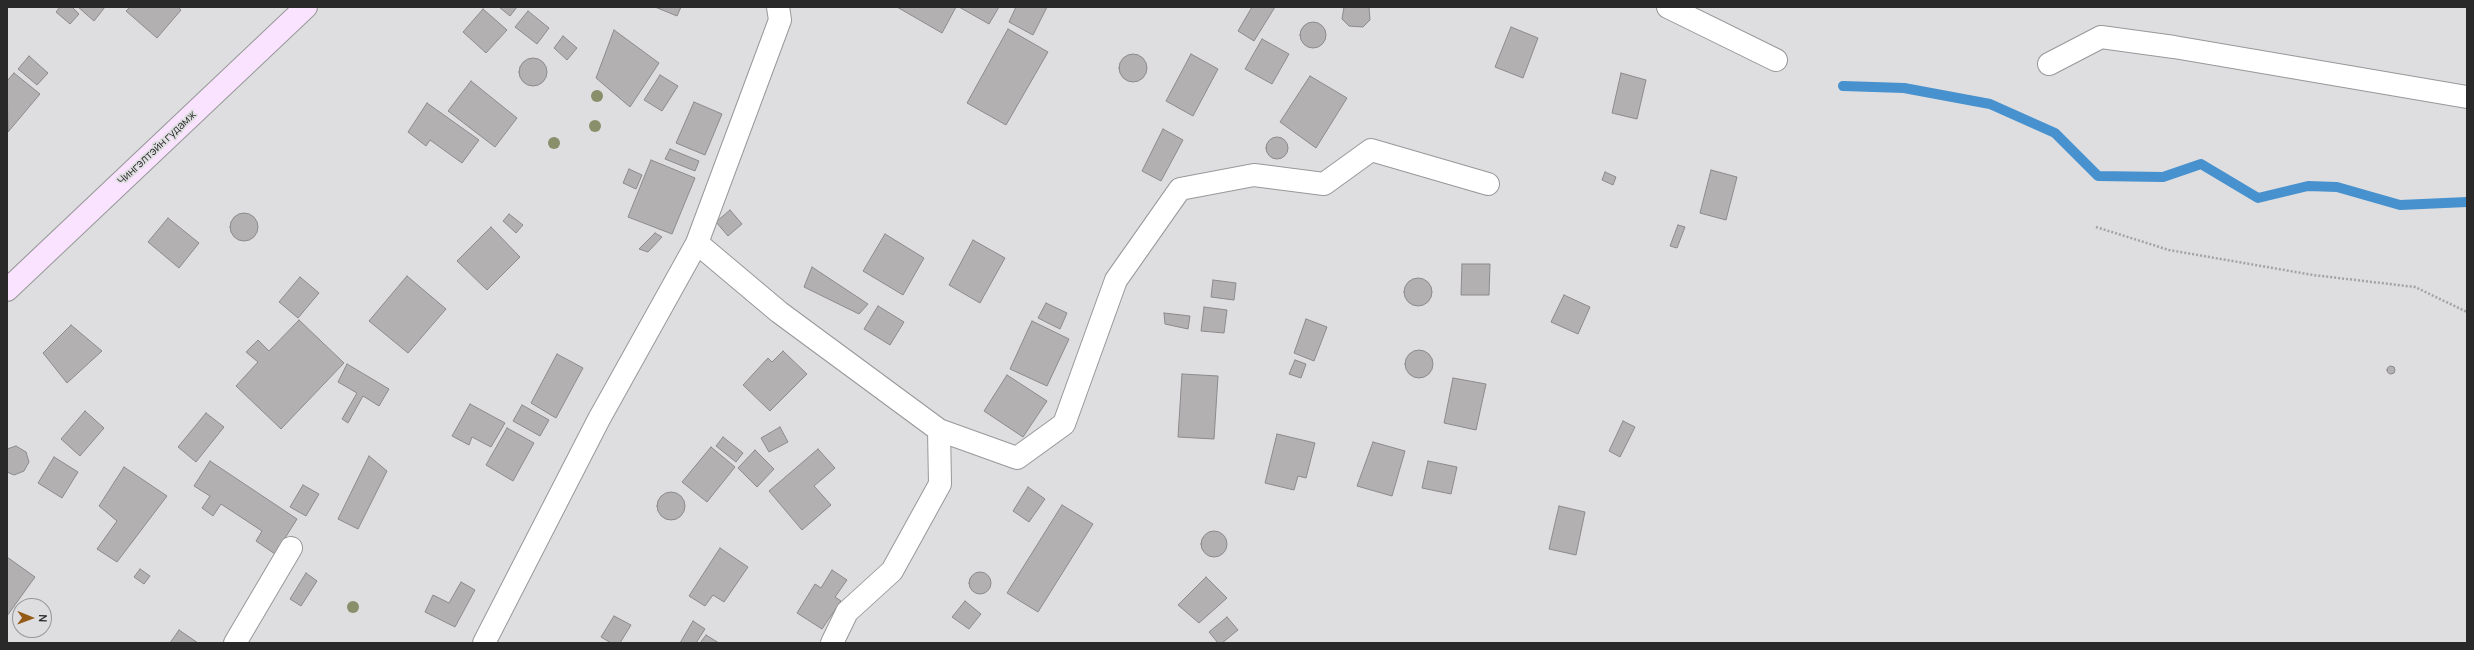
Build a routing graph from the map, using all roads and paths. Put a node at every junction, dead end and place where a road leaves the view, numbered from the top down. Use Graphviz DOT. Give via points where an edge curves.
graph roads {
  1 [pos="306,7"];
  2 [pos="778,7"];
  3 [pos="1668,7"];
  4 [pos="1776,60"];
  5 [pos="2049,64"];
  6 [pos="2467,97"];
  7 [pos="1488,184"];
  8 [pos="2096,227"];
  9 [pos="697,243"];
  10 [pos="7,290"];
  11 [pos="2467,312"];
  12 [pos="939,430"];
  13 [pos="291,548"];
  14 [pos="235,643"];
  15 [pos="484,643"];
  16 [pos="832,643"];
  1 -- 10 [label="main road, Чингэлтэйн гудамж"];
  2 -- 9 [label="street" via="780,20"];
  3 -- 4 [label="street"];
  5 -- 6 [label="street" via="2101,37"];
  7 -- 12 [label="street" via="1372,150 1324,184 1254,175 1180,189 1116,280 1064,424 1017,458"];
  8 -- 11 [label="path" via="2168,250 2313,275 2415,287"];
  9 -- 12 [label="street" via="779,312"];
  9 -- 15 [label="street" via="599,419"];
  12 -- 16 [label="street" via="940,484 892,571 847,612"];
  13 -- 14 [label="street"];
}
